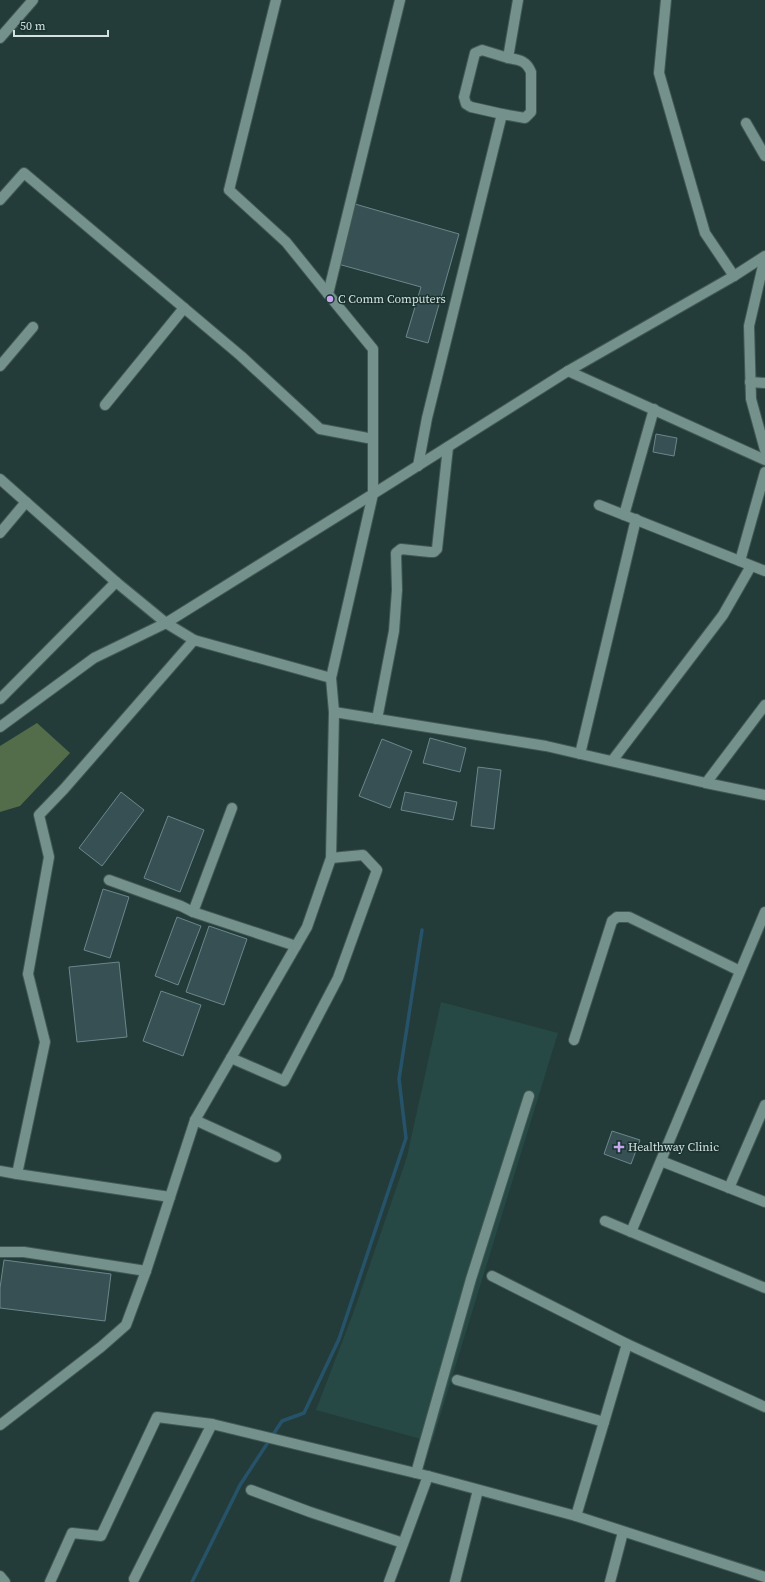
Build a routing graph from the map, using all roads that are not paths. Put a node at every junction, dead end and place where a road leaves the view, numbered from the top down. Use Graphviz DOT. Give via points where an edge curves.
graph roads {
  1 [pos="33,0"];
  2 [pos="276,0"];
  3 [pos="400,0"];
  4 [pos="518,0"];
  5 [pos="666,0"];
  6 [pos="0,38"];
  7 [pos="508,58"];
  8 [pos="502,114"];
  9 [pos="746,124"];
  10 [pos="765,156"];
  11 [pos="0,200"];
  12 [pos="765,256"];
  13 [pos="734,276"];
  14 [pos="328,294"];
  15 [pos="184,308"];
  16 [pos="33,326"];
  17 [pos="0,366"];
  18 [pos="568,370"];
  19 [pos="750,382"];
  20 [pos="765,383"];
  21 [pos="105,406"];
  22 [pos="654,409"];
  23 [pos="373,439"];
  24 [pos="448,447"];
  25 [pos="765,450"];
  26 [pos="765,460"];
  27 [pos="418,466"];
  28 [pos="765,472"];
  29 [pos="0,479"];
  30 [pos="373,494"];
  31 [pos="26,502"];
  32 [pos="599,505"];
  33 [pos="624,515"];
  34 [pos="636,519"];
  35 [pos="0,533"];
  36 [pos="740,561"];
  37 [pos="751,566"];
  38 [pos="765,571"];
  39 [pos="116,582"];
  40 [pos="166,623"];
  41 [pos="194,640"];
  42 [pos="331,678"];
  43 [pos="0,699"];
  44 [pos="765,705"];
  45 [pos="334,712"];
  46 [pos="377,719"];
  47 [pos="0,727"];
  48 [pos="580,754"];
  49 [pos="612,761"];
  50 [pos="706,782"];
  51 [pos="765,795"];
  52 [pos="232,808"];
  53 [pos="331,858"];
  54 [pos="109,880"];
  55 [pos="192,912"];
  56 [pos="765,912"];
  57 [pos="296,946"];
  58 [pos="740,971"];
  59 [pos="574,1040"];
  60 [pos="231,1058"];
  61 [pos="529,1096"];
  62 [pos="765,1105"];
  63 [pos="195,1120"];
  64 [pos="276,1157"];
  65 [pos="661,1161"];
  66 [pos="0,1170"];
  67 [pos="17,1174"];
  68 [pos="729,1188"];
  69 [pos="170,1197"];
  70 [pos="765,1202"];
  71 [pos="605,1221"];
  72 [pos="631,1232"];
  73 [pos="0,1252"];
  74 [pos="146,1271"];
  75 [pos="492,1276"];
  76 [pos="765,1288"];
  77 [pos="627,1344"];
  78 [pos="457,1380"];
  79 [pos="765,1407"];
  80 [pos="604,1422"];
  81 [pos="212,1424"];
  82 [pos="0,1425"];
  83 [pos="416,1473"];
  84 [pos="428,1476"];
  85 [pos="251,1490"];
  86 [pos="478,1490"];
  87 [pos="576,1516"];
  88 [pos="622,1532"];
  89 [pos="403,1543"];
  90 [pos="0,1576"];
  91 [pos="765,1577"];
  92 [pos="134,1579"];
  93 [pos="5,1582"];
  94 [pos="50,1582"];
  95 [pos="389,1582"];
  96 [pos="455,1582"];
  97 [pos="610,1582"];
  1 -- 6 [label="street"];
  2 -- 14 [label="street" via="228,190 286,242"];
  3 -- 14 [label="street"];
  4 -- 7 [label="street"];
  5 -- 13 [label="street" via="659,74 705,233"];
  7 -- 8 [label="street" via="525,62 529,66 532,103 531,112 525,118"];
  7 -- 8 [label="street" via="482,50 475,53 464,96 466,104 471,107"];
  8 -- 27 [label="street" via="427,418"];
  9 -- 10 [label="street"];
  11 -- 15 [label="street" via="24,173"];
  12 -- 13 [label="street"];
  12 -- 19 [label="street" via="749,326"];
  13 -- 18 [label="street"];
  14 -- 23 [label="street" via="373,349"];
  15 -- 21 [label="street"];
  15 -- 23 [label="street" via="241,356 320,429"];
  16 -- 17 [label="street"];
  18 -- 22 [label="street"];
  18 -- 24 [label="street"];
  19 -- 20 [label="street"];
  19 -- 25 [label="street" via="751,399"];
  22 -- 26 [label="street"];
  22 -- 33 [label="street"];
  23 -- 30 [label="street"];
  24 -- 27 [label="street"];
  24 -- 46 [label="street" via="437,548 434,552 401,549 396,552 394,631"];
  27 -- 30 [label="street"];
  28 -- 36 [label="street"];
  29 -- 31 [label="street"];
  30 -- 40 [label="street"];
  30 -- 42 [label="street"];
  31 -- 35 [label="street"];
  31 -- 39 [label="street"];
  32 -- 33 [label="street"];
  33 -- 34 [label="street"];
  34 -- 36 [label="street"];
  34 -- 48 [label="street"];
  36 -- 37 [label="street"];
  37 -- 38 [label="street"];
  37 -- 49 [label="street" via="723,615"];
  39 -- 40 [label="street"];
  39 -- 43 [label="street"];
  40 -- 41 [label="street"];
  40 -- 47 [label="street" via="94,658"];
  41 -- 42 [label="street"];
  41 -- 67 [label="street" via="39,815 49,856 28,974 45,1042"];
  42 -- 45 [label="street"];
  44 -- 50 [label="street"];
  45 -- 46 [label="street"];
  45 -- 53 [label="street"];
  46 -- 48 [label="street" via="546,746"];
  48 -- 49 [label="street"];
  49 -- 50 [label="street"];
  50 -- 51 [label="street"];
  52 -- 55 [label="street"];
  53 -- 57 [label="street" via="308,927"];
  53 -- 60 [label="street" via="363,855 377,870 338,978 284,1082"];
  54 -- 55 [label="street"];
  55 -- 57 [label="street"];
  56 -- 58 [label="street"];
  57 -- 60 [label="street"];
  58 -- 59 [label="street" via="629,917 617,918 612,921"];
  58 -- 65 [label="street"];
  60 -- 63 [label="street"];
  61 -- 83 [label="street" via="471,1279"];
  62 -- 68 [label="street"];
  63 -- 64 [label="street"];
  63 -- 69 [label="street"];
  65 -- 68 [label="street"];
  65 -- 72 [label="street"];
  66 -- 67 [label="street"];
  67 -- 69 [label="street"];
  68 -- 70 [label="street"];
  69 -- 74 [label="street"];
  71 -- 72 [label="street"];
  72 -- 76 [label="street"];
  73 -- 74 [label="street" via="24,1252"];
  74 -- 82 [label="street" via="126,1325"];
  75 -- 77 [label="street"];
  77 -- 79 [label="street"];
  77 -- 80 [label="street"];
  78 -- 80 [label="street"];
  80 -- 87 [label="street"];
  81 -- 83 [label="street"];
  81 -- 92 [label="street"];
  81 -- 94 [label="street" via="157,1417 101,1536 72,1533"];
  83 -- 84 [label="street"];
  84 -- 86 [label="street"];
  84 -- 89 [label="street"];
  85 -- 89 [label="street"];
  86 -- 87 [label="street"];
  86 -- 96 [label="street"];
  87 -- 88 [label="street"];
  88 -- 91 [label="street"];
  88 -- 97 [label="street"];
  89 -- 95 [label="street"];
  90 -- 93 [label="street"];
}
